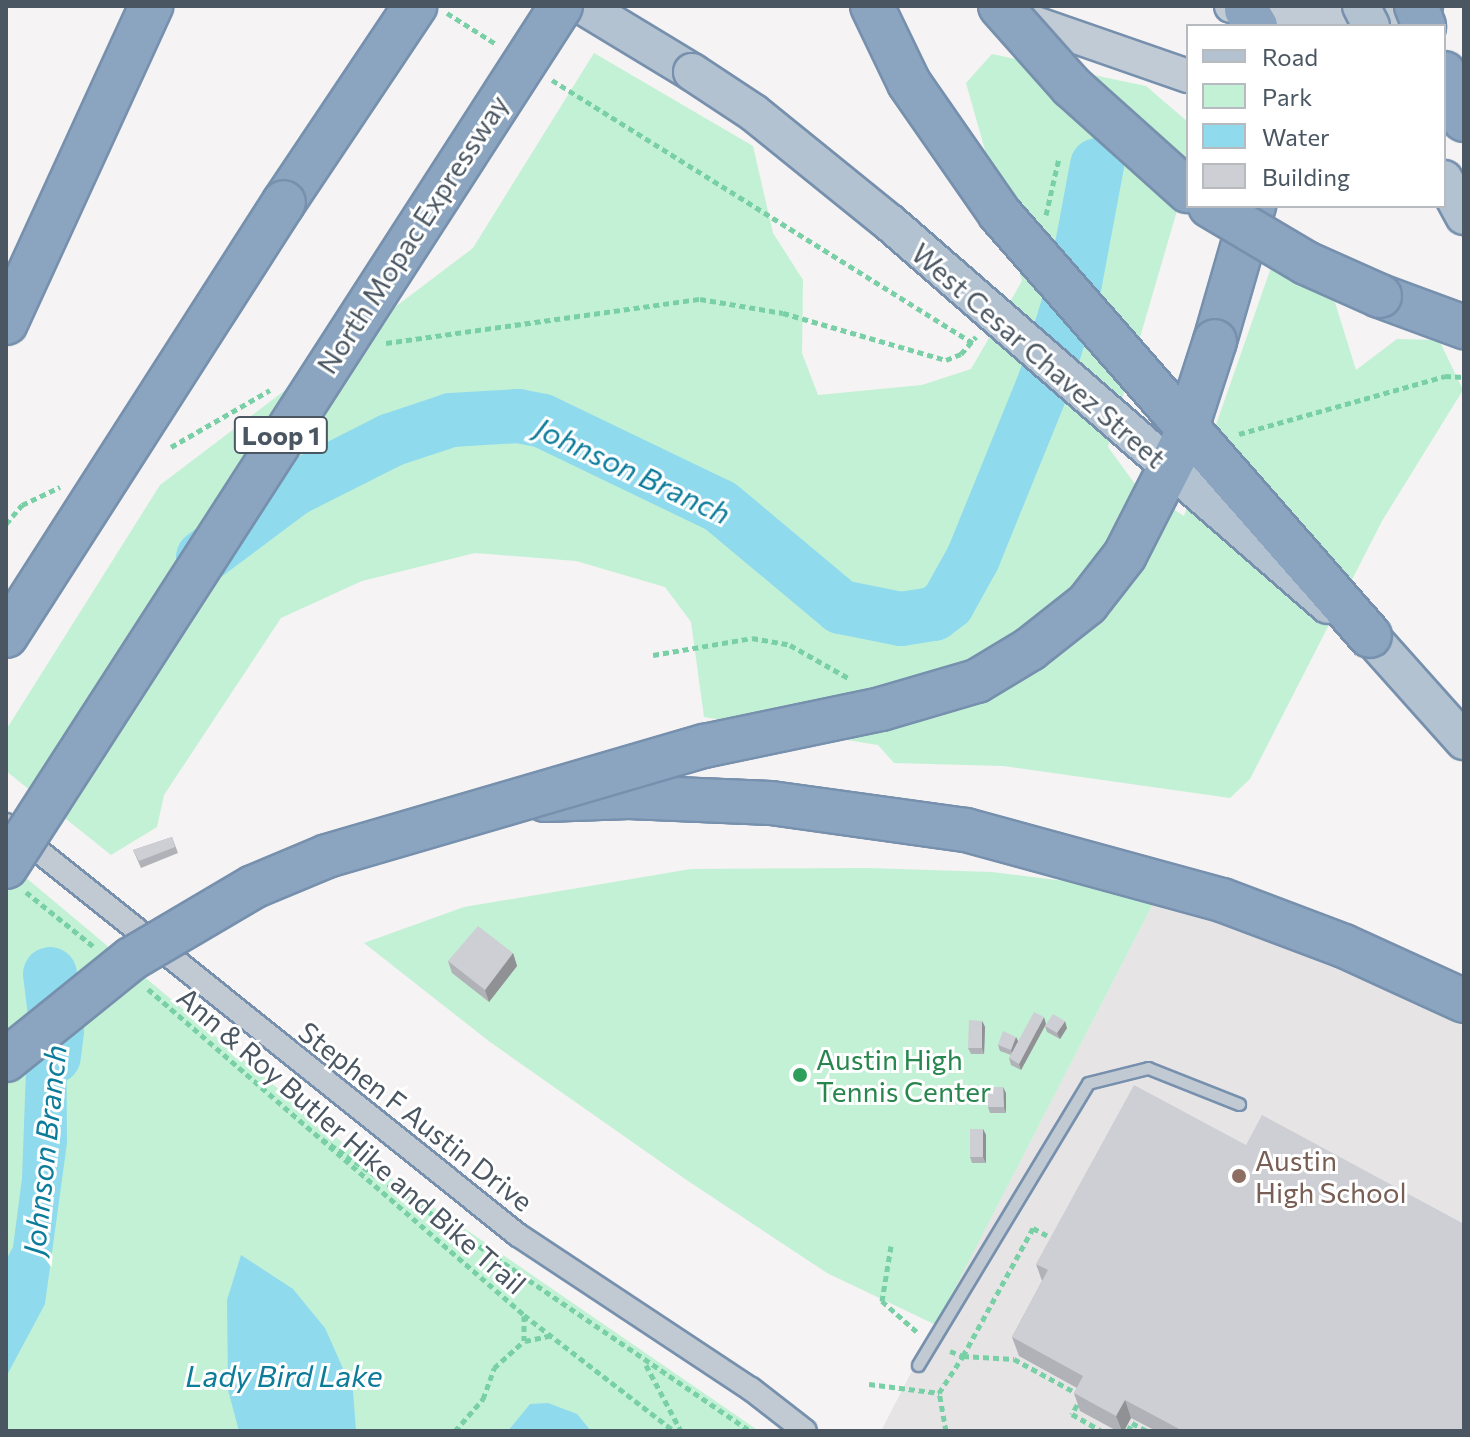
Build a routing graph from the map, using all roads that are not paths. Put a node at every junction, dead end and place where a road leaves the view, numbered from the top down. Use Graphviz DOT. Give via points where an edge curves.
graph roads {
  1 [pos="151,6"];
  2 [pos="380,6"];
  3 [pos="415,6"];
  4 [pos="561,6"];
  5 [pos="583,6"];
  6 [pos="872,6"];
  7 [pos="985,6"];
  8 [pos="1000,6"];
  9 [pos="1361,6"];
  10 [pos="1426,6"];
  11 [pos="1244,14"];
  12 [pos="1370,24"];
  13 [pos="1186,75"];
  14 [pos="1446,78"];
  15 [pos="1464,120"];
  16 [pos="1446,181"];
  17 [pos="1446,184"];
  18 [pos="1186,189"];
  19 [pos="1464,190"];
  20 [pos="284,202"];
  21 [pos="1213,208"];
  22 [pos="1256,209"];
  23 [pos="1464,216"];
  24 [pos="6,323"];
  25 [pos="1464,327"];
  26 [pos="6,636"];
  27 [pos="1370,636"];
  28 [pos="1464,741"];
  29 [pos="506,802"];
  30 [pos="6,825"];
  31 [pos="12,877"];
  32 [pos="1464,1001"];
  33 [pos="6,1060"];
  34 [pos="1239,1104"];
  35 [pos="918,1365"];
  36 [pos="805,1431"];
  1 -- 24 [label="highway"];
  2 -- 20 [label="highway"];
  3 -- 20 [label="highway"];
  4 -- 31 [label="highway, North Mopac Expressway / Loop 1, bridge"];
  5 -- 27 [label="main road, West Cesar Chavez Street, bridge" via="754,113 890,223 1291,577"];
  6 -- 27 [label="highway, bridge" via="909,83 1000,214"];
  7 -- 13 [label="main road"];
  8 -- 18 [label="highway, bridge" via="1072,87"];
  9 -- 12 [label="main road, bridge"];
  10 -- 11 [label="main road" via="1349,17"];
  14 -- 15 [label="highway"];
  16 -- 19 [label="main road"];
  17 -- 23 [label="main road, bridge"];
  20 -- 26 [label="highway, bridge"];
  21 -- 25 [label="highway, bridge" via="1306,263"];
  22 -- 29 [label="highway, bridge" via="1182,443 1125,555 1087,604 1030,649 977,681 881,709 704,746"];
  27 -- 28 [label="main road, West Cesar Chavez Street"];
  29 -- 32 [label="highway, bridge" via="629,797 771,803 966,830 1222,900 1344,946"];
  29 -- 33 [label="highway, bridge" via="327,856 253,887 131,959"];
  30 -- 36 [label="street, Stephen F Austin Drive" via="518,1235 751,1389"];
  34 -- 35 [label="lane" via="1148,1068 1088,1083"];
}
